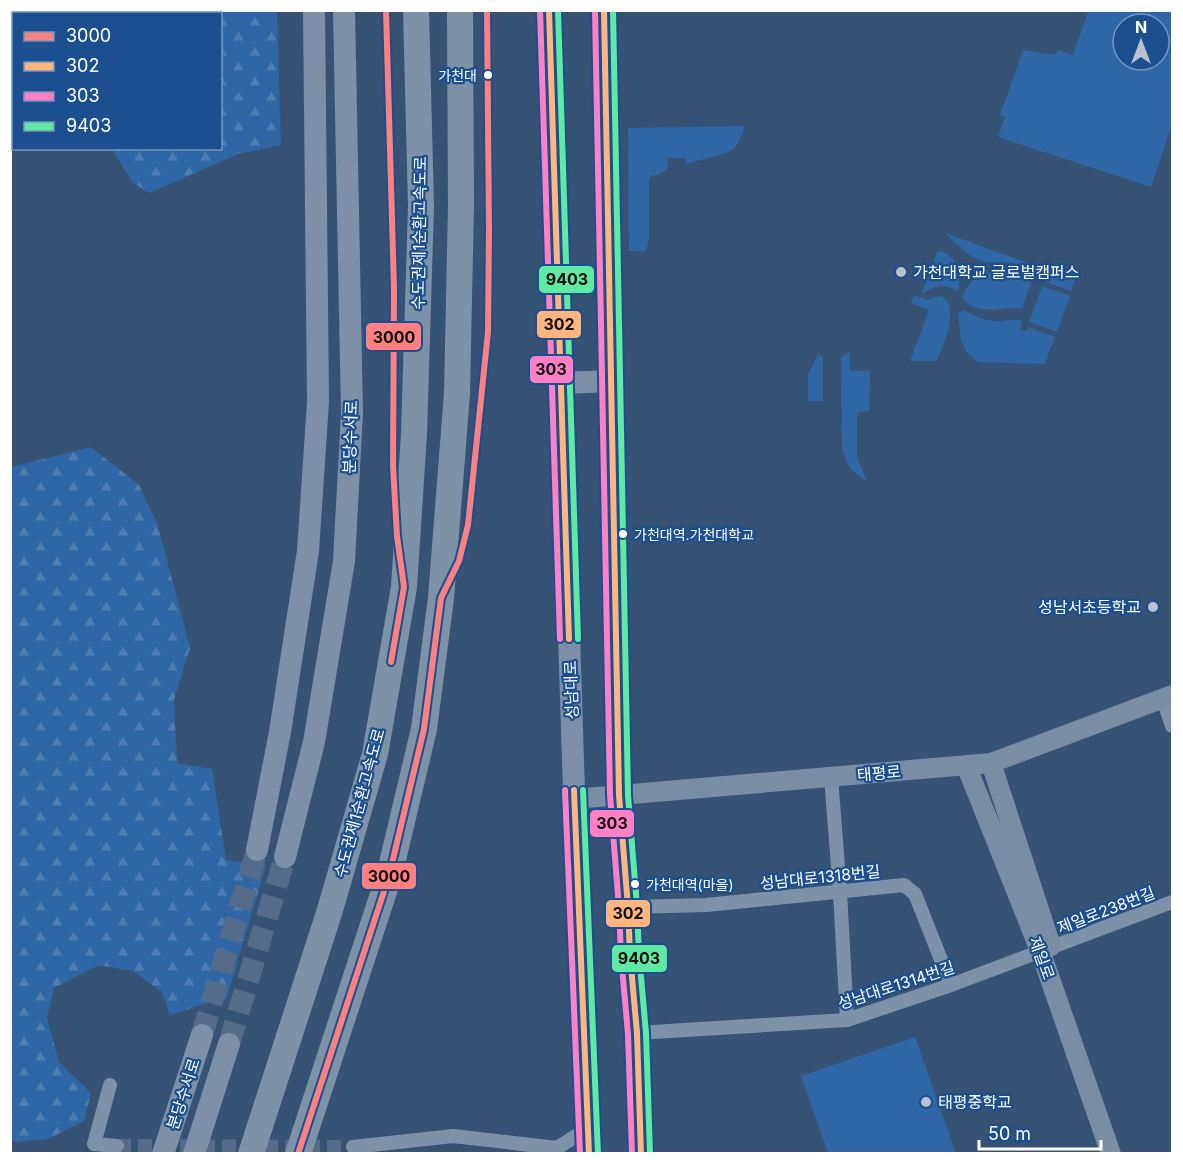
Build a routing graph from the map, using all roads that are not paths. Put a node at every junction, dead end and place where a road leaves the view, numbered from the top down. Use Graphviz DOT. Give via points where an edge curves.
graph roads {
  1 [pos="314,10"];
  2 [pos="344,10"];
  3 [pos="416,10"];
  4 [pos="460,10"];
  5 [pos="549,10"];
  6 [pos="604,10"];
  7 [pos="611,381"];
  8 [pos="561,383"];
  9 [pos="1168,697"];
  10 [pos="1173,726"];
  11 [pos="991,763"];
  12 [pos="966,765"];
  13 [pos="831,777"];
  14 [pos="620,795"];
  15 [pos="574,799"];
  16 [pos="257,850"];
  17 [pos="285,857"];
  18 [pos="840,892"];
  19 [pos="1173,902"];
  20 [pos="628,907"];
  21 [pos="1046,950"];
  22 [pos="951,985"];
  23 [pos="847,1020"];
  24 [pos="637,1033"];
  25 [pos="202,1035"];
  26 [pos="229,1044"];
  27 [pos="110,1085"];
  28 [pos="587,1129"];
  29 [pos="117,1146"];
  30 [pos="353,1147"];
  31 [pos="163,1154"];
  32 [pos="194,1154"];
  33 [pos="251,1154"];
  34 [pos="298,1154"];
  35 [pos="589,1154"];
  36 [pos="641,1154"];
  37 [pos="1111,1154"];
  38 [pos="1126,1154"];
  1 -- 16 [label="highway, 분당수서로" via="317,425 308,551"];
  2 -- 17 [label="highway, 분당수서로" via="352,413 344,561 314,742"];
  3 -- 33 [label="highway, 수도권제1순환고속도로" via="421,206 414,434 404,587 375,754 330,910"];
  4 -- 34 [label="highway" via="457,393 441,598 424,729 389,876"];
  5 -- 8 [label="main road, 성남대로"];
  6 -- 7 [label="main road"];
  7 -- 8 [label="main road"];
  7 -- 14 [label="main road"];
  8 -- 15 [label="main road, 성남대로"];
  9 -- 10 [label="street"];
  9 -- 11 [label="main road, 태평로"];
  11 -- 12 [label="main road, 태평로"];
  11 -- 21 [label="main road, 제일로"];
  12 -- 13 [label="main road, 태평로"];
  12 -- 21 [label="main road, 제일로"];
  13 -- 14 [label="main road, 태평로"];
  13 -- 18 [label="street"];
  14 -- 15 [label="main road, 태평로"];
  14 -- 20 [label="main road"];
  15 -- 28 [label="main road, 성남대로"];
  18 -- 20 [label="street, 성남대로1318번길" via="706,905"];
  18 -- 22 [label="street, 성남대로1318번길" via="904,885 915,894"];
  18 -- 23 [label="street"];
  19 -- 21 [label="street, 제일로238번길"];
  20 -- 24 [label="main road"];
  21 -- 22 [label="street, 성남대로1314번길"];
  21 -- 37 [label="main road, 제일로"];
  21 -- 38 [label="main road, 제일로"];
  22 -- 23 [label="street, 성남대로1314번길"];
  23 -- 24 [label="street, 성남대로1314번길"];
  24 -- 36 [label="main road"];
  25 -- 31 [label="highway, 분당수서로"];
  26 -- 32 [label="highway, 분당수서로"];
  27 -- 29 [label="street" via="94,1144"];
  28 -- 30 [label="street" via="557,1148 453,1136"];
  28 -- 35 [label="main road, 성남대로"];
}
